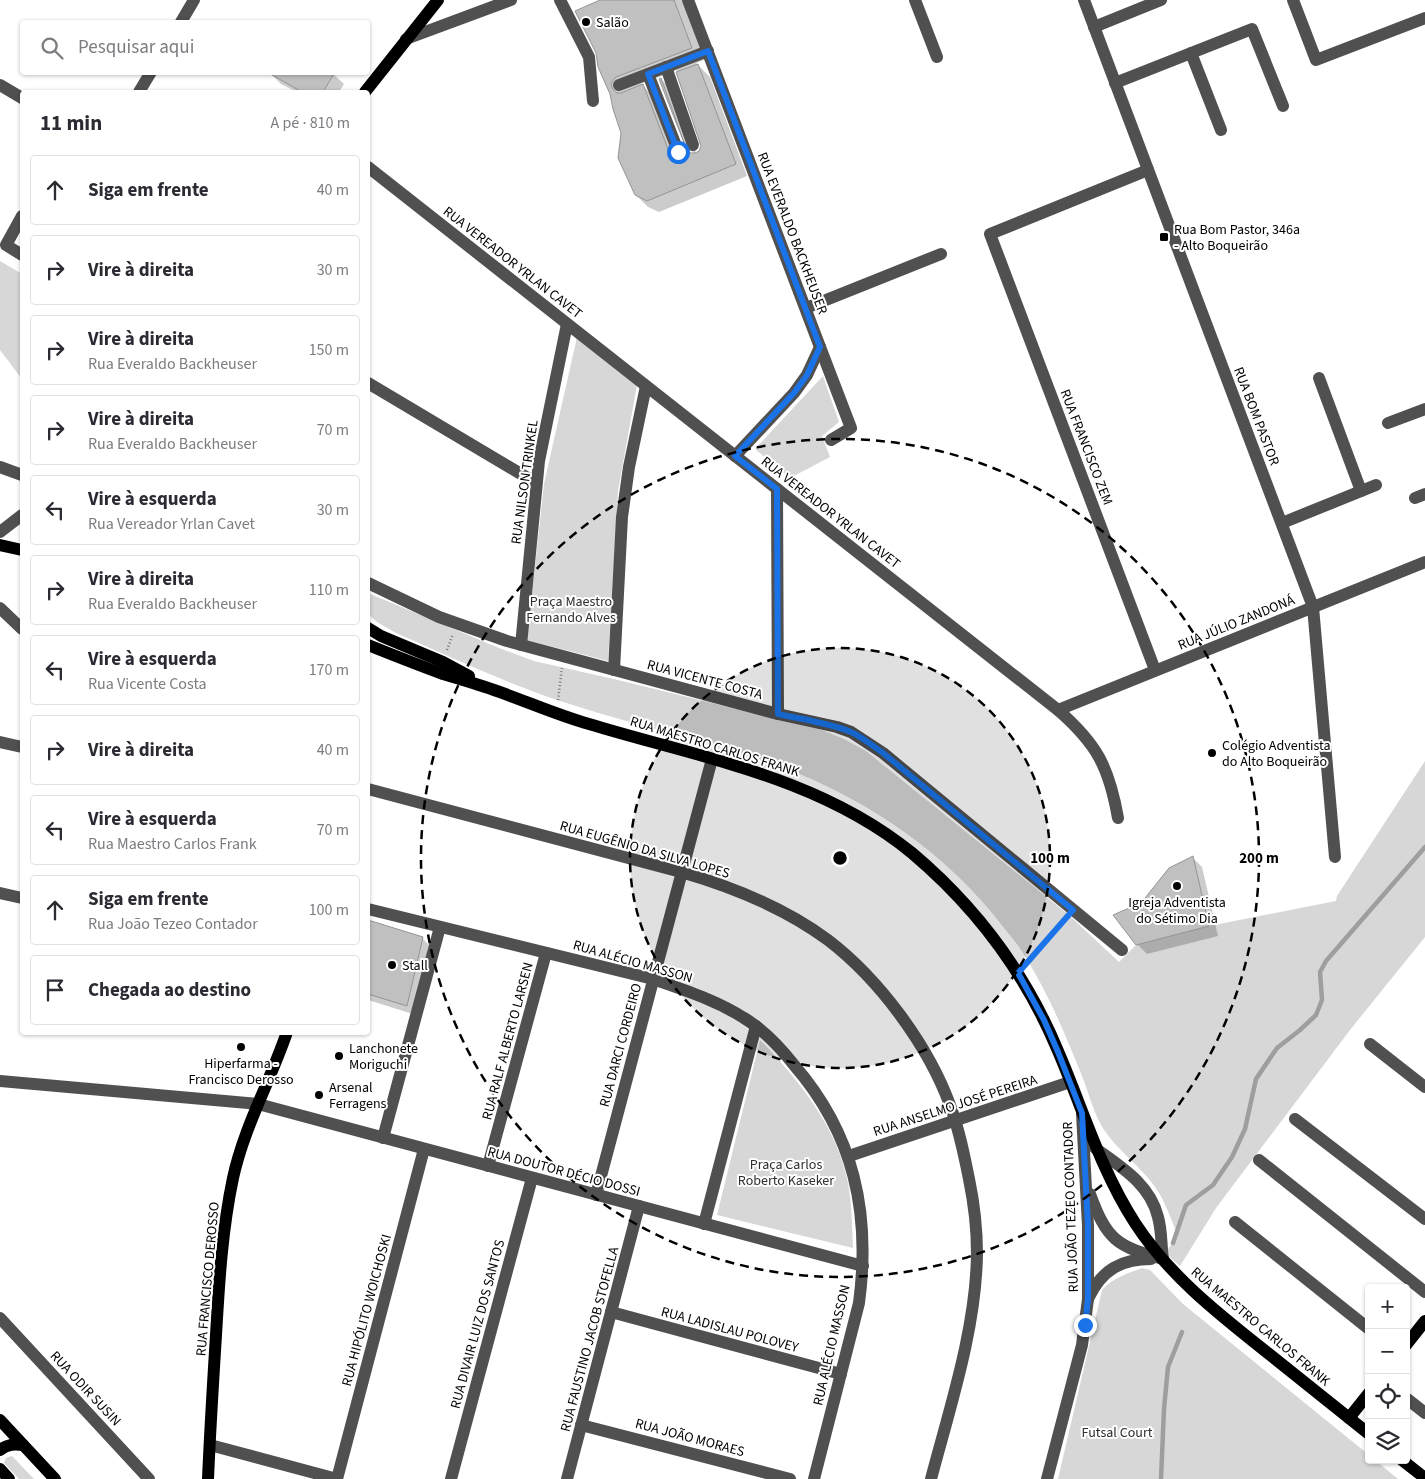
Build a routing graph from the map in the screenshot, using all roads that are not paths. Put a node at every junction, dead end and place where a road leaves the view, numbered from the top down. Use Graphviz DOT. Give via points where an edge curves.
graph roads {
  1 [pos="438,0"];
  2 [pos="511,0"];
  3 [pos="560,0"];
  4 [pos="688,0"];
  5 [pos="915,0"];
  6 [pos="1084,0"];
  7 [pos="1161,0"];
  8 [pos="1293,0"];
  9 [pos="189,2"];
  10 [pos="1425,18"];
  11 [pos="181,20"];
  12 [pos="1094,27"];
  13 [pos="406,39"];
  14 [pos="708,51"];
  15 [pos="1191,53"];
  16 [pos="937,57"];
  17 [pos="666,67"];
  18 [pos="648,74"];
  19 [pos="149,75"];
  20 [pos="1115,83"];
  21 [pos="0,85"];
  22 [pos="619,85"];
  23 [pos="140,90"];
  24 [pos="366,90"];
  25 [pos="20,97"];
  26 [pos="593,101"];
  27 [pos="1283,106"];
  28 [pos="1221,130"];
  29 [pos="693,145"];
  30 [pos="678,152"];
  31 [pos="370,169"];
  32 [pos="1148,170"];
  33 [pos="20,220"];
  34 [pos="20,254"];
  35 [pos="941,254"];
  36 [pos="806,308"];
  37 [pos="567,324"];
  38 [pos="820,347"];
  39 [pos="1319,378"];
  40 [pos="370,383"];
  41 [pos="646,386"];
  42 [pos="1425,409"];
  43 [pos="1388,423"];
  44 [pos="831,440"];
  45 [pos="735,456"];
  46 [pos="0,467"];
  47 [pos="20,474"];
  48 [pos="536,483"];
  49 [pos="1376,485"];
  50 [pos="777,489"];
  51 [pos="1361,491"];
  52 [pos="20,517"];
  53 [pos="1282,523"];
  54 [pos="0,532"];
  55 [pos="0,545"];
  56 [pos="20,550"];
  57 [pos="1425,562"];
  58 [pos="370,584"];
  59 [pos="1313,606"];
  60 [pos="0,608"];
  61 [pos="20,626"];
  62 [pos="370,629"];
  63 [pos="521,645"];
  64 [pos="370,646"];
  65 [pos="614,670"];
  66 [pos="1155,670"];
  67 [pos="496,690"];
  68 [pos="1058,710"];
  69 [pos="778,714"];
  70 [pos="0,742"];
  71 [pos="20,747"];
  72 [pos="712,759"];
  73 [pos="370,790"];
  74 [pos="1118,818"];
  75 [pos="1335,857"];
  76 [pos="681,872"];
  77 [pos="0,893"];
  78 [pos="20,898"];
  79 [pos="370,910"];
  80 [pos="440,927"];
  81 [pos="1122,950"];
  82 [pos="546,953"];
  83 [pos="653,979"];
  84 [pos="756,1026"];
  85 [pos="286,1035"];
  86 [pos="1370,1044"];
  87 [pos="0,1081"];
  88 [pos="1070,1082"];
  89 [pos="1425,1087"];
  90 [pos="258,1104"];
  91 [pos="1082,1113"];
  92 [pos="1295,1119"];
  93 [pos="956,1121"];
  94 [pos="383,1138"];
  95 [pos="1095,1148"];
  96 [pos="424,1149"];
  97 [pos="848,1156"];
  98 [pos="1259,1160"];
  99 [pos="488,1166"];
  100 [pos="532,1178"];
  101 [pos="1085,1180"];
  102 [pos="596,1195"];
  103 [pos="639,1206"];
  104 [pos="1425,1219"];
  105 [pos="1235,1222"];
  106 [pos="704,1224"];
  107 [pos="1163,1260"];
  108 [pos="863,1266"];
  109 [pos="1425,1292"];
  110 [pos="1088,1299"];
  111 [pos="611,1312"];
  112 [pos="0,1318"];
  113 [pos="1424,1323"];
  114 [pos="1365,1326"];
  115 [pos="1410,1340"];
  116 [pos="841,1374"];
  117 [pos="1365,1398"];
  118 [pos="1410,1401"];
  119 [pos="1425,1413"];
  120 [pos="1349,1418"];
  121 [pos="0,1420"];
  122 [pos="582,1425"];
  123 [pos="1365,1431"];
  124 [pos="23,1445"];
  125 [pos="210,1445"];
  126 [pos="0,1450"];
  127 [pos="1407,1464"];
  128 [pos="0,1469"];
  129 [pos="1425,1478"];
  130 [pos="10,1479"];
  131 [pos="55,1479"];
  132 [pos="149,1479"];
  133 [pos="208,1479"];
  134 [pos="337,1479"];
  135 [pos="452,1479"];
  136 [pos="567,1479"];
  137 [pos="790,1479"];
  138 [pos="814,1479"];
  139 [pos="932,1479"];
  140 [pos="1047,1479"];
  1 -- 13 [label="main road"];
  2 -- 13 [label="street"];
  3 -- 26 [label="street" via="589,57"];
  4 -- 14 [label="street, RUA EVERALDO BACKHEUSER"];
  5 -- 16 [label="street"];
  6 -- 12 [label="street, RUA BOM PASTOR"];
  7 -- 12 [label="street"];
  8 -- 10 [label="street" via="1316,60"];
  9 -- 11 [label="street"];
  12 -- 20 [label="street, RUA BOM PASTOR"];
  13 -- 24 [label="main road"];
  14 -- 17 [label="street"];
  14 -- 36 [label="street, RUA EVERALDO BACKHEUSER"];
  15 -- 20 [label="street"];
  15 -- 27 [label="street" via="1252,29"];
  15 -- 28 [label="street"];
  17 -- 18 [label="street"];
  17 -- 29 [label="street"];
  18 -- 22 [label="street"];
  18 -- 30 [label="street"];
  19 -- 23 [label="street"];
  20 -- 32 [label="street, RUA BOM PASTOR"];
  21 -- 25 [label="street"];
  31 -- 37 [label="street, RUA VEREADOR YRLAN CAVET"];
  32 -- 53 [label="street, RUA BOM PASTOR"];
  32 -- 66 [label="street, RUA FRANCISCO ZEM" via="990,234"];
  33 -- 34 [label="street" via="6,245"];
  35 -- 36 [label="street"];
  36 -- 38 [label="street, RUA EVERALDO BACKHEUSER"];
  37 -- 41 [label="street, RUA VEREADOR YRLAN CAVET"];
  37 -- 48 [label="street, RUA NILSON TRINKEL"];
  38 -- 44 [label="street, RUA EVERALDO BACKHEUSER" via="851,428"];
  38 -- 45 [label="street" via="794,393"];
  39 -- 51 [label="street"];
  40 -- 48 [label="street"];
  41 -- 45 [label="street, RUA VEREADOR YRLAN CAVET"];
  41 -- 65 [label="street" via="622,517"];
  42 -- 43 [label="street"];
  45 -- 50 [label="street, RUA VEREADOR YRLAN CAVET"];
  46 -- 47 [label="street"];
  48 -- 63 [label="street, RUA NILSON TRINKEL"];
  49 -- 51 [label="street"];
  50 -- 68 [label="street, RUA VEREADOR YRLAN CAVET"];
  50 -- 69 [label="street"];
  51 -- 53 [label="street"];
  52 -- 54 [label="street"];
  53 -- 59 [label="street, RUA BOM PASTOR"];
  55 -- 56 [label="main road"];
  57 -- 59 [label="street, RUA JÚLIO ZANDONÁ"];
  58 -- 63 [label="street, RUA VICENTE COSTA" via="457,623"];
  59 -- 66 [label="street, RUA JÚLIO ZANDONÁ"];
  59 -- 75 [label="street, RUA BOM PASTOR"];
  60 -- 61 [label="street"];
  62 -- 67 [label="main road, RUA MAESTRO CARLOS FRANK"];
  63 -- 65 [label="street, RUA VICENTE COSTA"];
  64 -- 67 [label="main road, RUA MAESTRO CARLOS FRANK"];
  65 -- 69 [label="street, RUA VICENTE COSTA"];
  66 -- 68 [label="street, RUA JÚLIO ZANDONÁ"];
  67 -- 72 [label="main road, RUA MAESTRO CARLOS FRANK" via="588,724"];
  68 -- 74 [label="street, RUA VEREADOR YRLAN CAVET" via="1081,732 1104,766 1111,782"];
  69 -- 81 [label="street, RUA VICENTE COSTA" via="837,727 866,741"];
  70 -- 71 [label="street"];
  72 -- 76 [label="street, RUA DARCI CORDEIRO"];
  72 -- 88 [label="main road, RUA MAESTRO CARLOS FRANK" via="811,792 884,832 916,857 983,925 1018,973 1044,1020"];
  73 -- 76 [label="street, RUA EUGÊNIO DA SILVA LOPES"];
  76 -- 83 [label="street, RUA DARCI CORDEIRO"];
  76 -- 93 [label="street, RUA EUGÊNIO DA SILVA LOPES" via="713,881 769,906 827,940 851,959 915,1036 931,1063"];
  77 -- 78 [label="street"];
  79 -- 80 [label="street, RUA ALÉCIO MASSON"];
  80 -- 82 [label="street, RUA ALÉCIO MASSON"];
  80 -- 94 [label="street"];
  82 -- 83 [label="street, RUA ALÉCIO MASSON"];
  82 -- 99 [label="street, RUA RALF ALBERTO LARSEN"];
  83 -- 84 [label="street, RUA ALÉCIO MASSON" via="713,1002"];
  83 -- 102 [label="street, RUA DARCI CORDEIRO"];
  84 -- 97 [label="street, RUA ALÉCIO MASSON" via="786,1055 814,1090 837,1129"];
  84 -- 106 [label="street"];
  85 -- 90 [label="main road, RUA FRANCISCO DEROSSO"];
  86 -- 89 [label="street"];
  87 -- 90 [label="street, RUA DOUTOR DÉCIO DOSSI"];
  88 -- 91 [label="main road, RUA MAESTRO CARLOS FRANK"];
  88 -- 93 [label="street, RUA ANSELMO JOSÉ PEREIRA"];
  90 -- 94 [label="street, RUA DOUTOR DÉCIO DOSSI"];
  90 -- 125 [label="main road, RUA FRANCISCO DEROSSO" via="238,1160 224,1230"];
  91 -- 95 [label="main road, RUA MAESTRO CARLOS FRANK"];
  91 -- 101 [label="street, RUA JOÃO TEZEO CONTADOR"];
  92 -- 104 [label="street"];
  93 -- 97 [label="street, RUA ANSELMO JOSÉ PEREIRA"];
  93 -- 139 [label="street, RUA EUGÊNIO DA SILVA LOPES" via="976,1225 975,1284 967,1340"];
  94 -- 96 [label="street, RUA DOUTOR DÉCIO DOSSI"];
  95 -- 107 [label="main road, RUA MAESTRO CARLOS FRANK" via="1132,1218"];
  95 -- 107 [label="street" via="1142,1185 1151,1197 1159,1220"];
  96 -- 99 [label="street, RUA DOUTOR DÉCIO DOSSI"];
  96 -- 134 [label="street, RUA HIPÓLITO WOICHOSKI"];
  97 -- 108 [label="street, RUA ALÉCIO MASSON" via="858,1194"];
  98 -- 109 [label="street"];
  99 -- 100 [label="street, RUA DOUTOR DÉCIO DOSSI"];
  100 -- 102 [label="street, RUA DOUTOR DÉCIO DOSSI"];
  100 -- 135 [label="street, RUA DIVAIR LUIZ DOS SANTOS"];
  101 -- 107 [label="street" via="1100,1220 1116,1240 1136,1252"];
  101 -- 110 [label="street, RUA JOÃO TEZEO CONTADOR"];
  102 -- 103 [label="street, RUA DOUTOR DÉCIO DOSSI"];
  103 -- 106 [label="street, RUA DOUTOR DÉCIO DOSSI"];
  103 -- 111 [label="street, RUA FAUSTINO JACOB STOFELLA"];
  105 -- 114 [label="street"];
  106 -- 108 [label="street, RUA DOUTOR DÉCIO DOSSI"];
  107 -- 110 [label="street, RUA JOÃO TEZEO CONTADOR" via="1144,1259 1116,1267 1095,1284"];
  107 -- 120 [label="main road, RUA MAESTRO CARLOS FRANK" via="1211,1308"];
  108 -- 116 [label="street, RUA ALÉCIO MASSON" via="859,1303"];
  110 -- 140 [label="street, RUA JOÃO TEZEO CONTADOR" via="1082,1345"];
  111 -- 116 [label="street, RUA LADISLAU POLOVEY"];
  111 -- 122 [label="street, RUA FAUSTINO JACOB STOFELLA"];
  112 -- 132 [label="street, RUA ODIR SUSIN"];
  113 -- 115 [label="main road"];
  116 -- 138 [label="street, RUA ALÉCIO MASSON"];
  117 -- 120 [label="main road"];
  118 -- 119 [label="street"];
  120 -- 123 [label="main road, RUA MAESTRO CARLOS FRANK"];
  121 -- 124 [label="main road"];
  122 -- 136 [label="street, RUA FAUSTINO JACOB STOFELLA"];
  122 -- 137 [label="street, RUA JOÃO MORAES"];
  124 -- 126 [label="main road" via="12,1444"];
  124 -- 131 [label="main road"];
  125 -- 133 [label="main road, RUA FRANCISCO DEROSSO"];
  125 -- 134 [label="street"];
  127 -- 129 [label="main road"];
  128 -- 130 [label="main road"];
}
